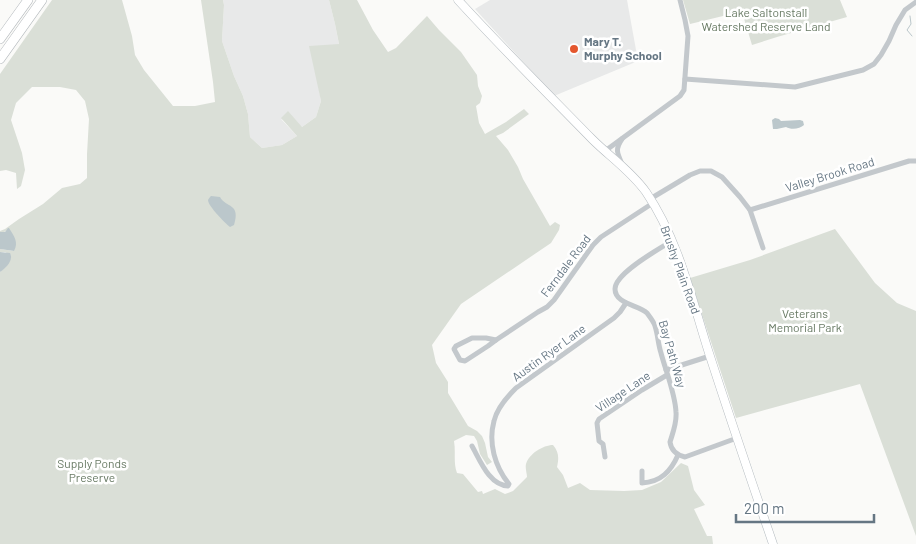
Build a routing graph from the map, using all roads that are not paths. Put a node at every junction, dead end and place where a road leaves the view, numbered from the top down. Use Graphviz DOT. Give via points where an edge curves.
graph roads {
  1 [pos="28,0"];
  2 [pos="42,0"];
  3 [pos="680,0"];
  4 [pos="458,1"];
  5 [pos="916,2"];
  6 [pos="0,39"];
  7 [pos="0,59"];
  8 [pos="685,80"];
  9 [pos="624,137"];
  10 [pos="605,151"];
  11 [pos="916,161"];
  12 [pos="623,167"];
  13 [pos="651,201"];
  14 [pos="750,210"];
  15 [pos="672,241"];
  16 [pos="762,248"];
  17 [pos="626,302"];
  18 [pos="496,340"];
  19 [pos="710,356"];
  20 [pos="666,372"];
  21 [pos="736,438"];
  22 [pos="472,446"];
  23 [pos="678,455"];
  24 [pos="605,457"];
  25 [pos="642,471"];
  26 [pos="773,544"];
  1 -- 6 [label="highway"];
  2 -- 7 [label="highway"];
  3 -- 8 [label="street" via="688,36"];
  4 -- 10 [label="main road, Brushy Plain Road"];
  5 -- 8 [label="street" via="904,10 881,56 863,70 795,87"];
  8 -- 9 [label="street" via="680,96"];
  9 -- 10 [label="street"];
  9 -- 12 [label="street" via="617,153"];
  10 -- 12 [label="main road, Brushy Plain Road"];
  11 -- 14 [label="street, Valley Brook Road"];
  12 -- 13 [label="main road, Brushy Plain Road"];
  13 -- 14 [label="street, Ferndale Road" via="690,175 711,171 722,177"];
  13 -- 15 [label="main road, Brushy Plain Road"];
  13 -- 18 [label="street, Ferndale Road" via="593,245 548,307"];
  14 -- 16 [label="street"];
  15 -- 17 [label="street" via="634,265 619,279 616,294"];
  15 -- 19 [label="main road, Brushy Plain Road"];
  17 -- 20 [label="street, Bay Path Way" via="652,319"];
  17 -- 22 [label="street, Austin Ryer Lane" via="614,318 516,388 501,406 494,420 493,450 497,467 508,486 492,479"];
  18 -- 18 [label="street, Ferndale Road" via="464,361 454,349 472,338"];
  19 -- 20 [label="street, Village Lane"];
  19 -- 21 [label="main road, Brushy Plain Road"];
  20 -- 23 [label="street, Bay Path Way" via="676,412 670,442"];
  20 -- 24 [label="street, Village Lane" via="599,419 599,441 603,444"];
  21 -- 23 [label="street" via="693,455"];
  21 -- 26 [label="main road, Brushy Plain Road"];
  23 -- 25 [label="street" via="670,470 651,482 642,483"];
}
